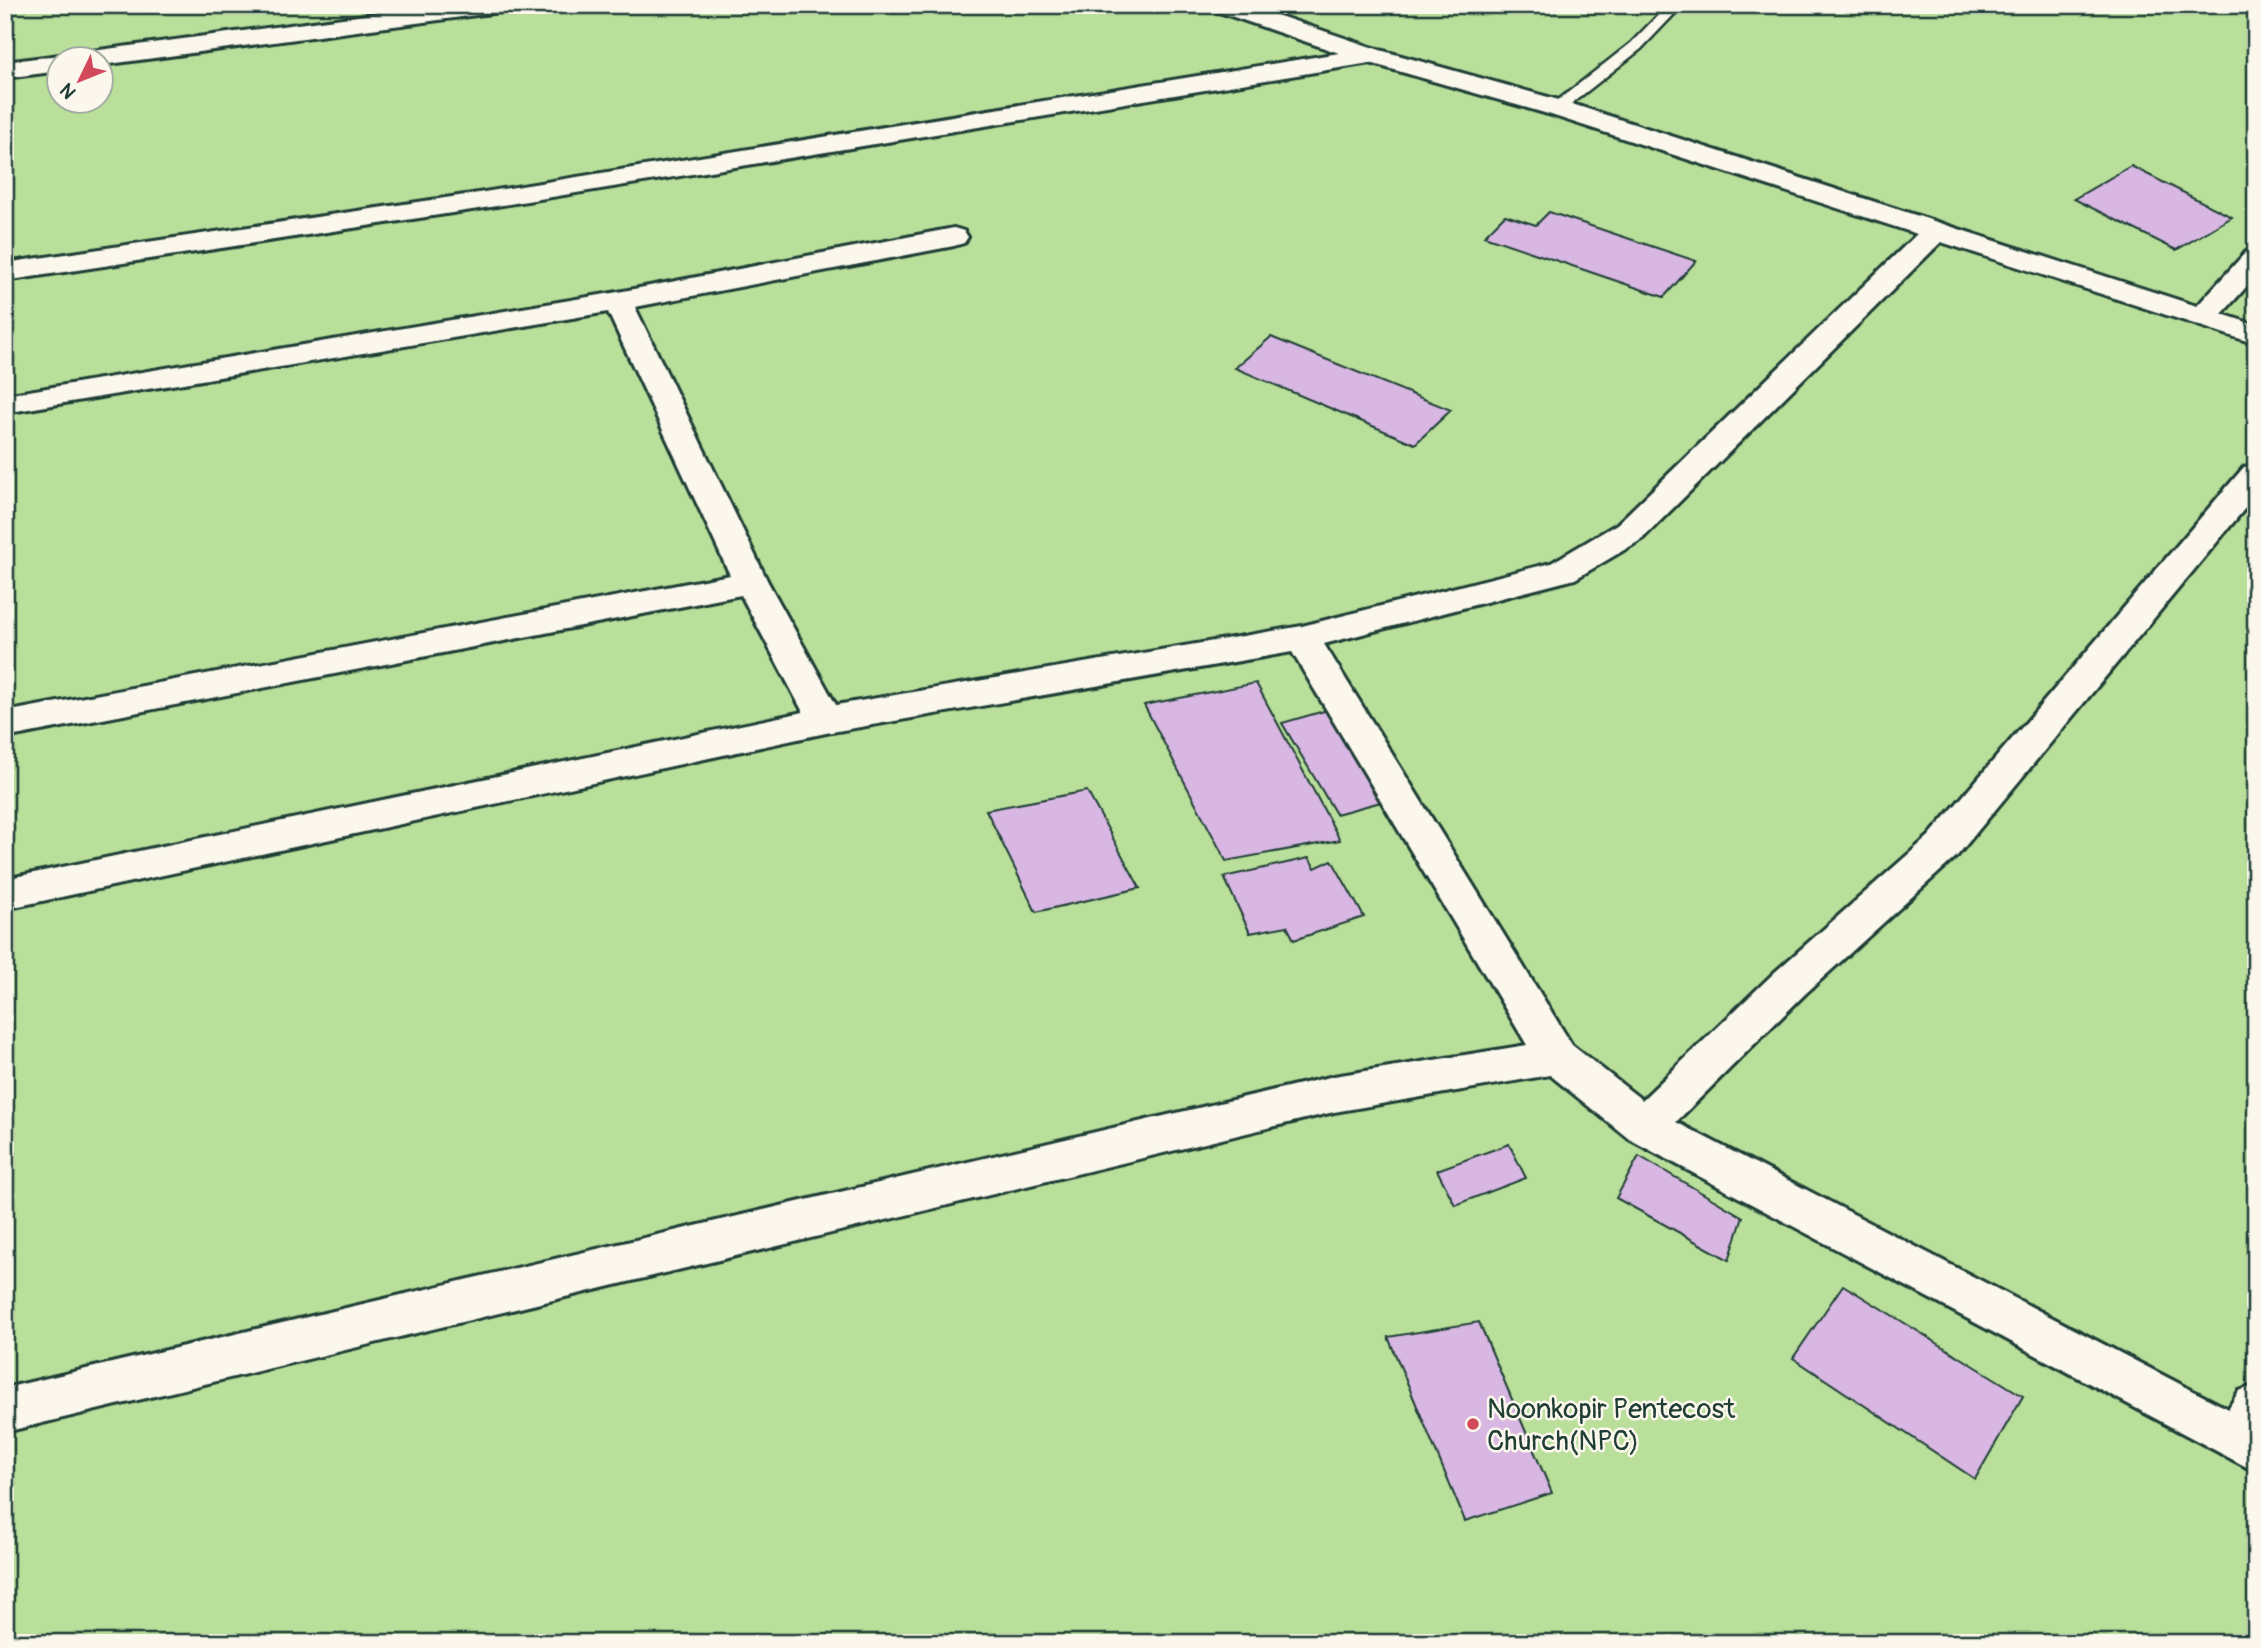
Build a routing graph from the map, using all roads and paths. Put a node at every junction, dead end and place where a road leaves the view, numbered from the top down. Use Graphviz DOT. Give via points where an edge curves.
graph roads {
  1 [pos="499,5"];
  2 [pos="1222,5"];
  3 [pos="1676,5"];
  4 [pos="1371,55"];
  5 [pos="116,56"];
  6 [pos="46,65"];
  7 [pos="5,70"];
  8 [pos="1557,108"];
  9 [pos="1937,230"];
  10 [pos="954,237"];
  11 [pos="2256,258"];
  12 [pos="5,272"];
  13 [pos="618,301"];
  14 [pos="2203,318"];
  15 [pos="2256,335"];
  16 [pos="5,404"];
  17 [pos="2256,474"];
  18 [pos="751,582"];
  19 [pos="1302,638"];
  20 [pos="826,720"];
  21 [pos="5,725"];
  22 [pos="5,894"];
  23 [pos="1557,1057"];
  24 [pos="1644,1126"];
  25 [pos="5,1410"];
  26 [pos="2249,1431"];
  1 -- 5 [label="street"];
  2 -- 4 [label="street"];
  3 -- 8 [label="lane" via="1636,46"];
  4 -- 8 [label="street"];
  4 -- 12 [label="street" via="485,200"];
  6 -- 7 [label="street"];
  8 -- 9 [label="street"];
  9 -- 14 [label="street"];
  9 -- 19 [label="street" via="1629,532 1597,553 1563,571"];
  10 -- 13 [label="street"];
  11 -- 14 [label="street"];
  13 -- 16 [label="street"];
  13 -- 18 [label="street"];
  14 -- 15 [label="street"];
  17 -- 24 [label="street" via="1943,846 1790,983"];
  18 -- 20 [label="street"];
  18 -- 21 [label="street"];
  19 -- 20 [label="street"];
  19 -- 23 [label="street"];
  20 -- 22 [label="street"];
  23 -- 24 [label="street"];
  23 -- 25 [label="street" via="1334,1094"];
  24 -- 26 [label="street"];
}
